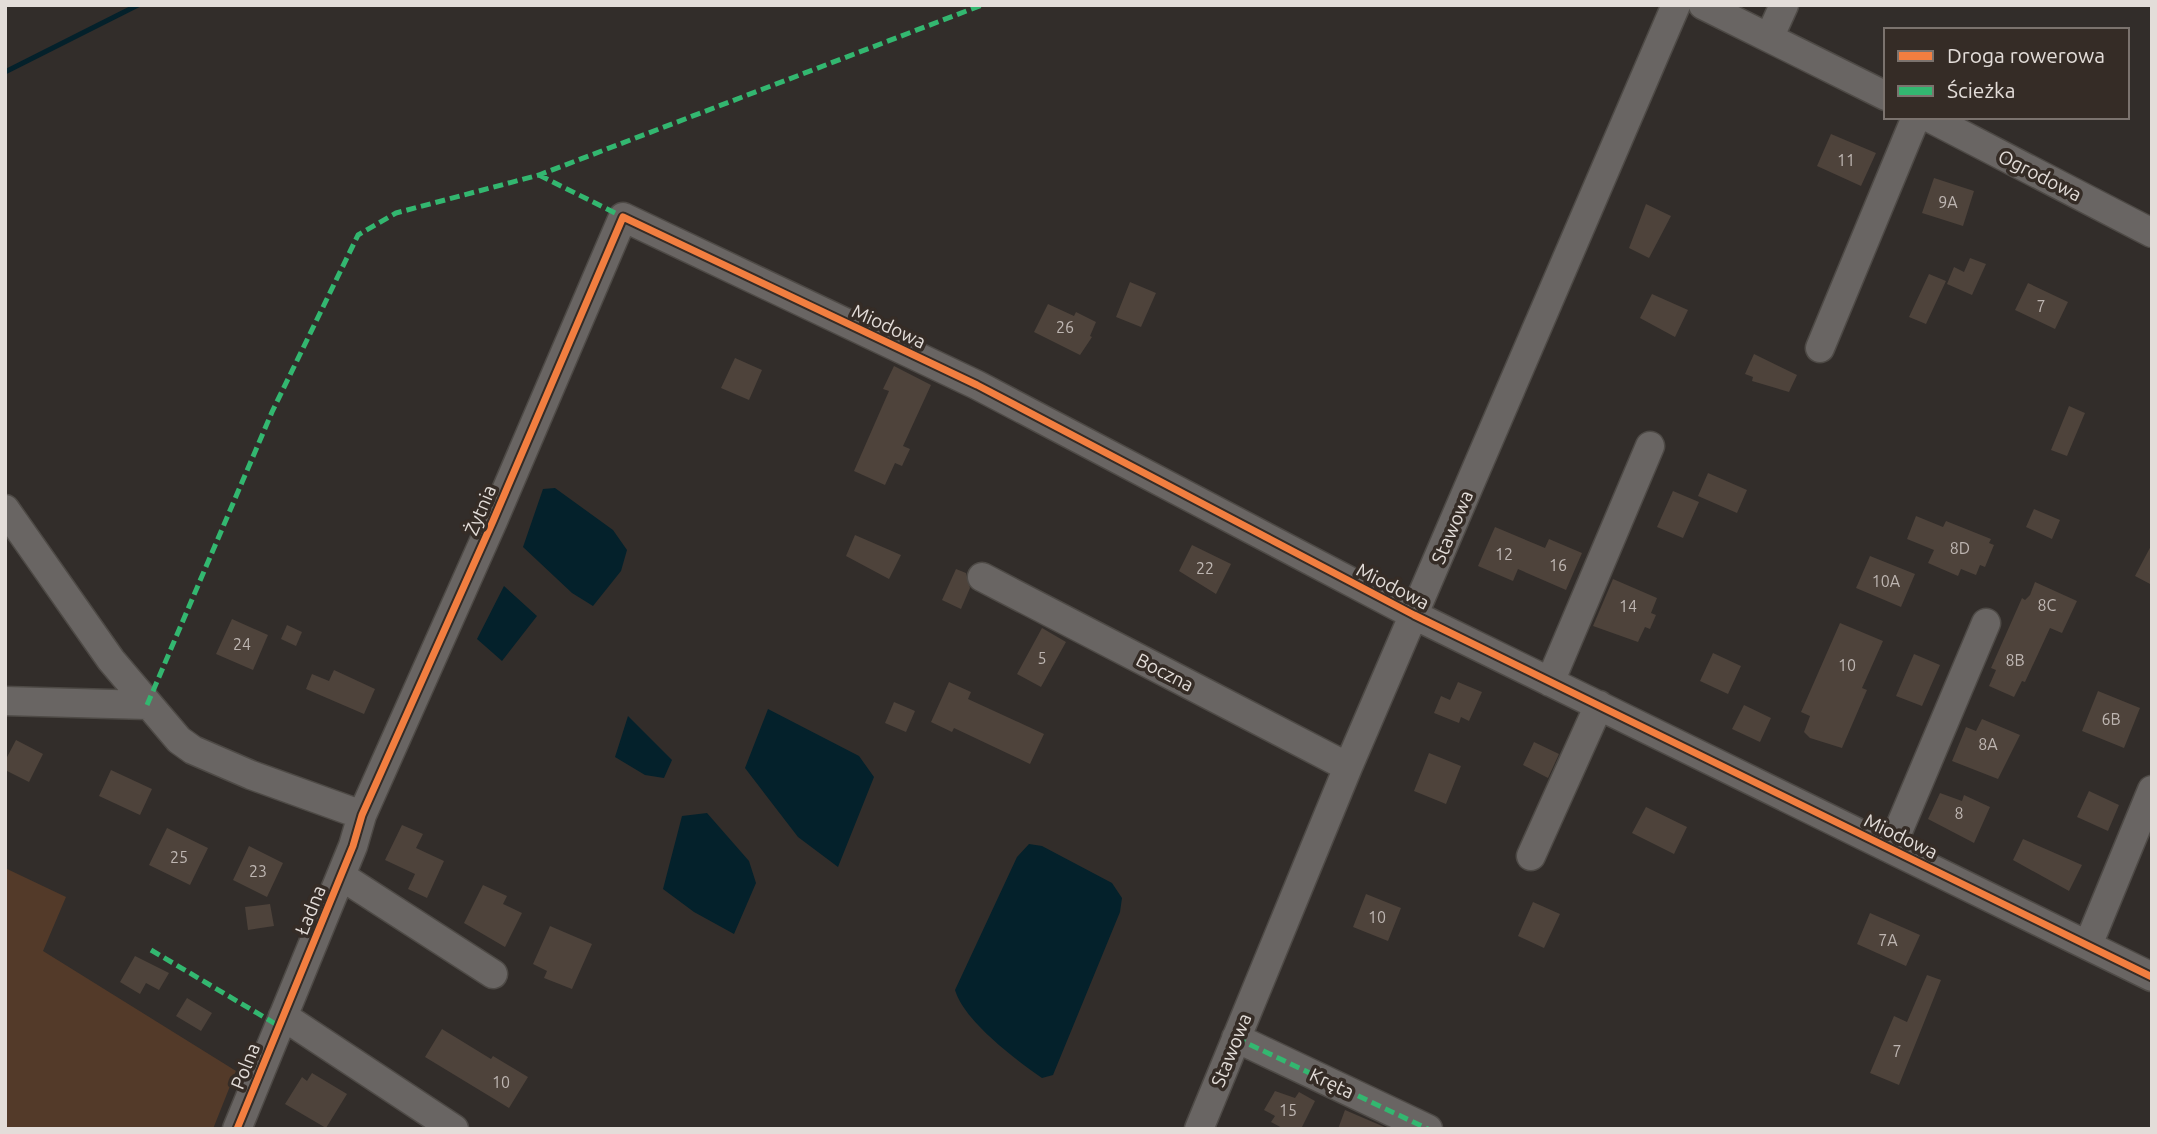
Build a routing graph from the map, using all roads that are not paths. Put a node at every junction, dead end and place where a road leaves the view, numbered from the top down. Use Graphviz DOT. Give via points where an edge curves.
graph roads {
  1 [pos="1676,5"];
  2 [pos="1703,5"];
  3 [pos="1784,5"];
  4 [pos="1770,36"];
  5 [pos="1884,95"];
  6 [pos="1915,119"];
  7 [pos="1932,119"];
  8 [pos="623,217"];
  9 [pos="2152,233"];
  10 [pos="1820,348"];
  11 [pos="1650,446"];
  12 [pos="5,509"];
  13 [pos="982,577"];
  14 [pos="1414,615"];
  15 [pos="1986,623"];
  16 [pos="1550,682"];
  17 [pos="5,701"];
  18 [pos="147,705"];
  19 [pos="1599,705"];
  20 [pos="1348,767"];
  21 [pos="2152,790"];
  22 [pos="362,815"];
  23 [pos="1891,848"];
  24 [pos="1531,856"];
  25 [pos="341,876"];
  26 [pos="2088,944"];
  27 [pos="493,974"];
  28 [pos="2152,977"];
  29 [pos="283,1016"];
  30 [pos="1236,1038"];
  31 [pos="237,1129"];
  32 [pos="454,1129"];
  33 [pos="1199,1129"];
  34 [pos="1429,1129"];
  1 -- 14 [label="street, Stawowa"];
  2 -- 4 [label="street"];
  3 -- 4 [label="street"];
  4 -- 5 [label="street"];
  6 -- 10 [label="street"];
  7 -- 9 [label="street, Ogrodowa"];
  8 -- 14 [label="street, Miodowa" via="977,385"];
  8 -- 22 [label="street, Żytnia"];
  11 -- 16 [label="street"];
  12 -- 18 [label="street"];
  13 -- 20 [label="street, Boczna"];
  14 -- 16 [label="street, Miodowa"];
  14 -- 20 [label="street, Stawowa"];
  15 -- 23 [label="street"];
  16 -- 19 [label="street, Miodowa"];
  17 -- 18 [label="street"];
  18 -- 22 [label="street" via="193,750"];
  19 -- 23 [label="street, Miodowa"];
  19 -- 24 [label="street"];
  20 -- 30 [label="street, Stawowa"];
  21 -- 26 [label="street"];
  22 -- 25 [label="street, Ładna"];
  23 -- 26 [label="street, Miodowa"];
  25 -- 27 [label="street"];
  25 -- 29 [label="street, Ładna"];
  26 -- 28 [label="street, Miodowa"];
  29 -- 31 [label="street, Polna"];
  29 -- 32 [label="street"];
  30 -- 33 [label="street, Stawowa"];
  30 -- 34 [label="street, Kręta"];
}
